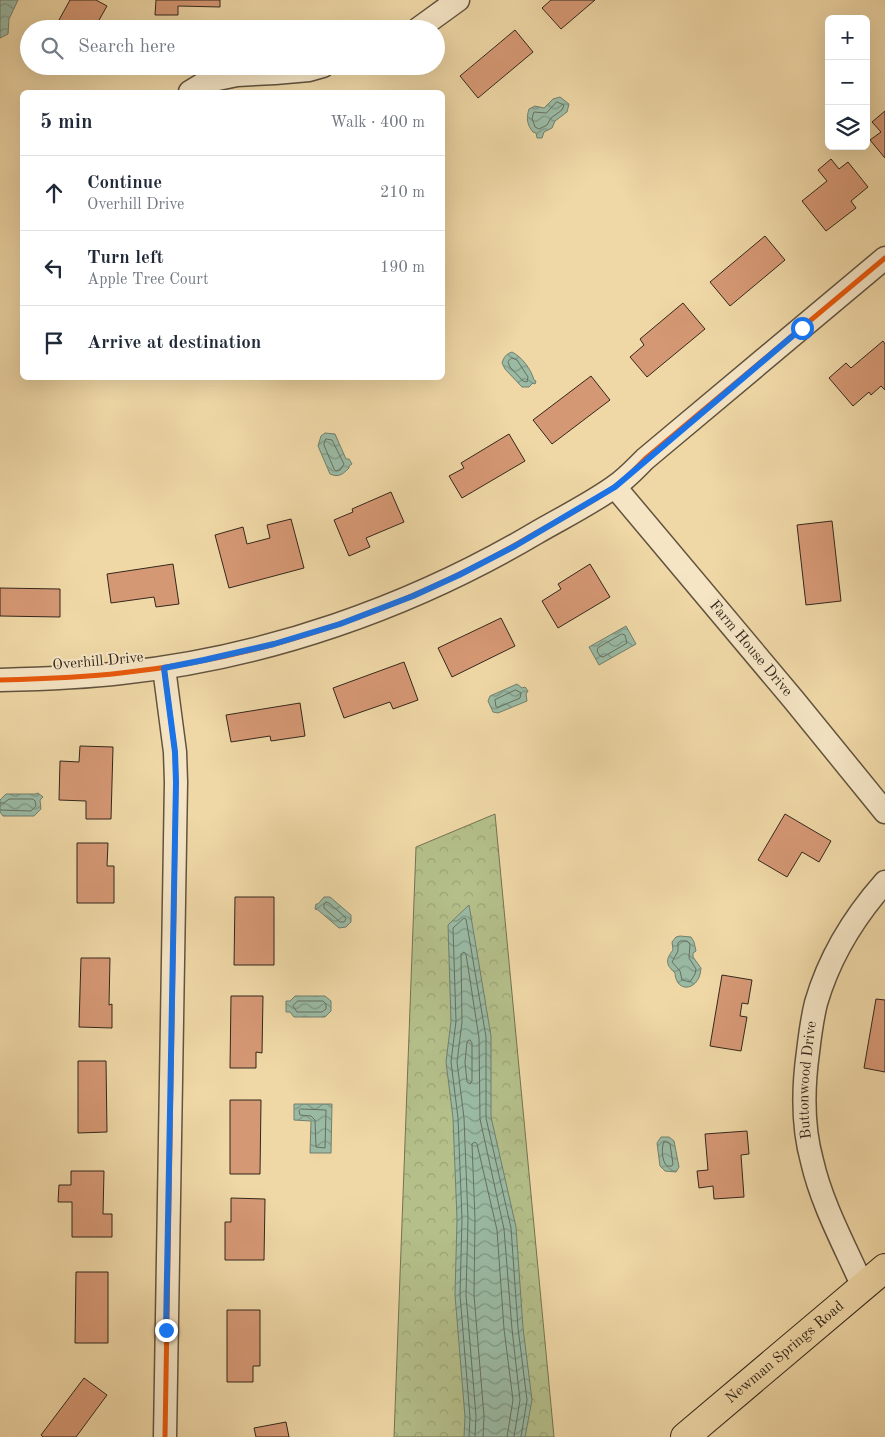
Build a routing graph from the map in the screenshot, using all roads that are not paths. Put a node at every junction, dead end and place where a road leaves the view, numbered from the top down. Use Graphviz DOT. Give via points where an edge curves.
graph roads {
  1 [pos="458,0"];
  2 [pos="430,20"];
  3 [pos="237,75"];
  4 [pos="193,90"];
  5 [pos="885,258"];
  6 [pos="615,487"];
  7 [pos="164,668"];
  8 [pos="0,680"];
  9 [pos="885,812"];
  10 [pos="885,882"];
  11 [pos="885,1268"];
  12 [pos="863,1287"];
  13 [pos="690,1435"];
  14 [pos="165,1437"];
  1 -- 2 [label="street"];
  3 -- 4 [label="street" via="208,81"];
  5 -- 6 [label="street, Overhill Drive"];
  6 -- 7 [label="street, Overhill Drive" via="515,546 405,599 340,624 274,644"];
  6 -- 9 [label="street, Farm House Drive"];
  7 -- 8 [label="street, Overhill Drive" via="57,679"];
  7 -- 14 [label="street" via="176,782"];
  10 -- 12 [label="street, Buttonwood Drive" via="846,934 832,961 816,1003 804,1082 807,1134 820,1190"];
  11 -- 12 [label="main road, Newman Springs Road"];
  12 -- 13 [label="main road, Newman Springs Road"];
}
